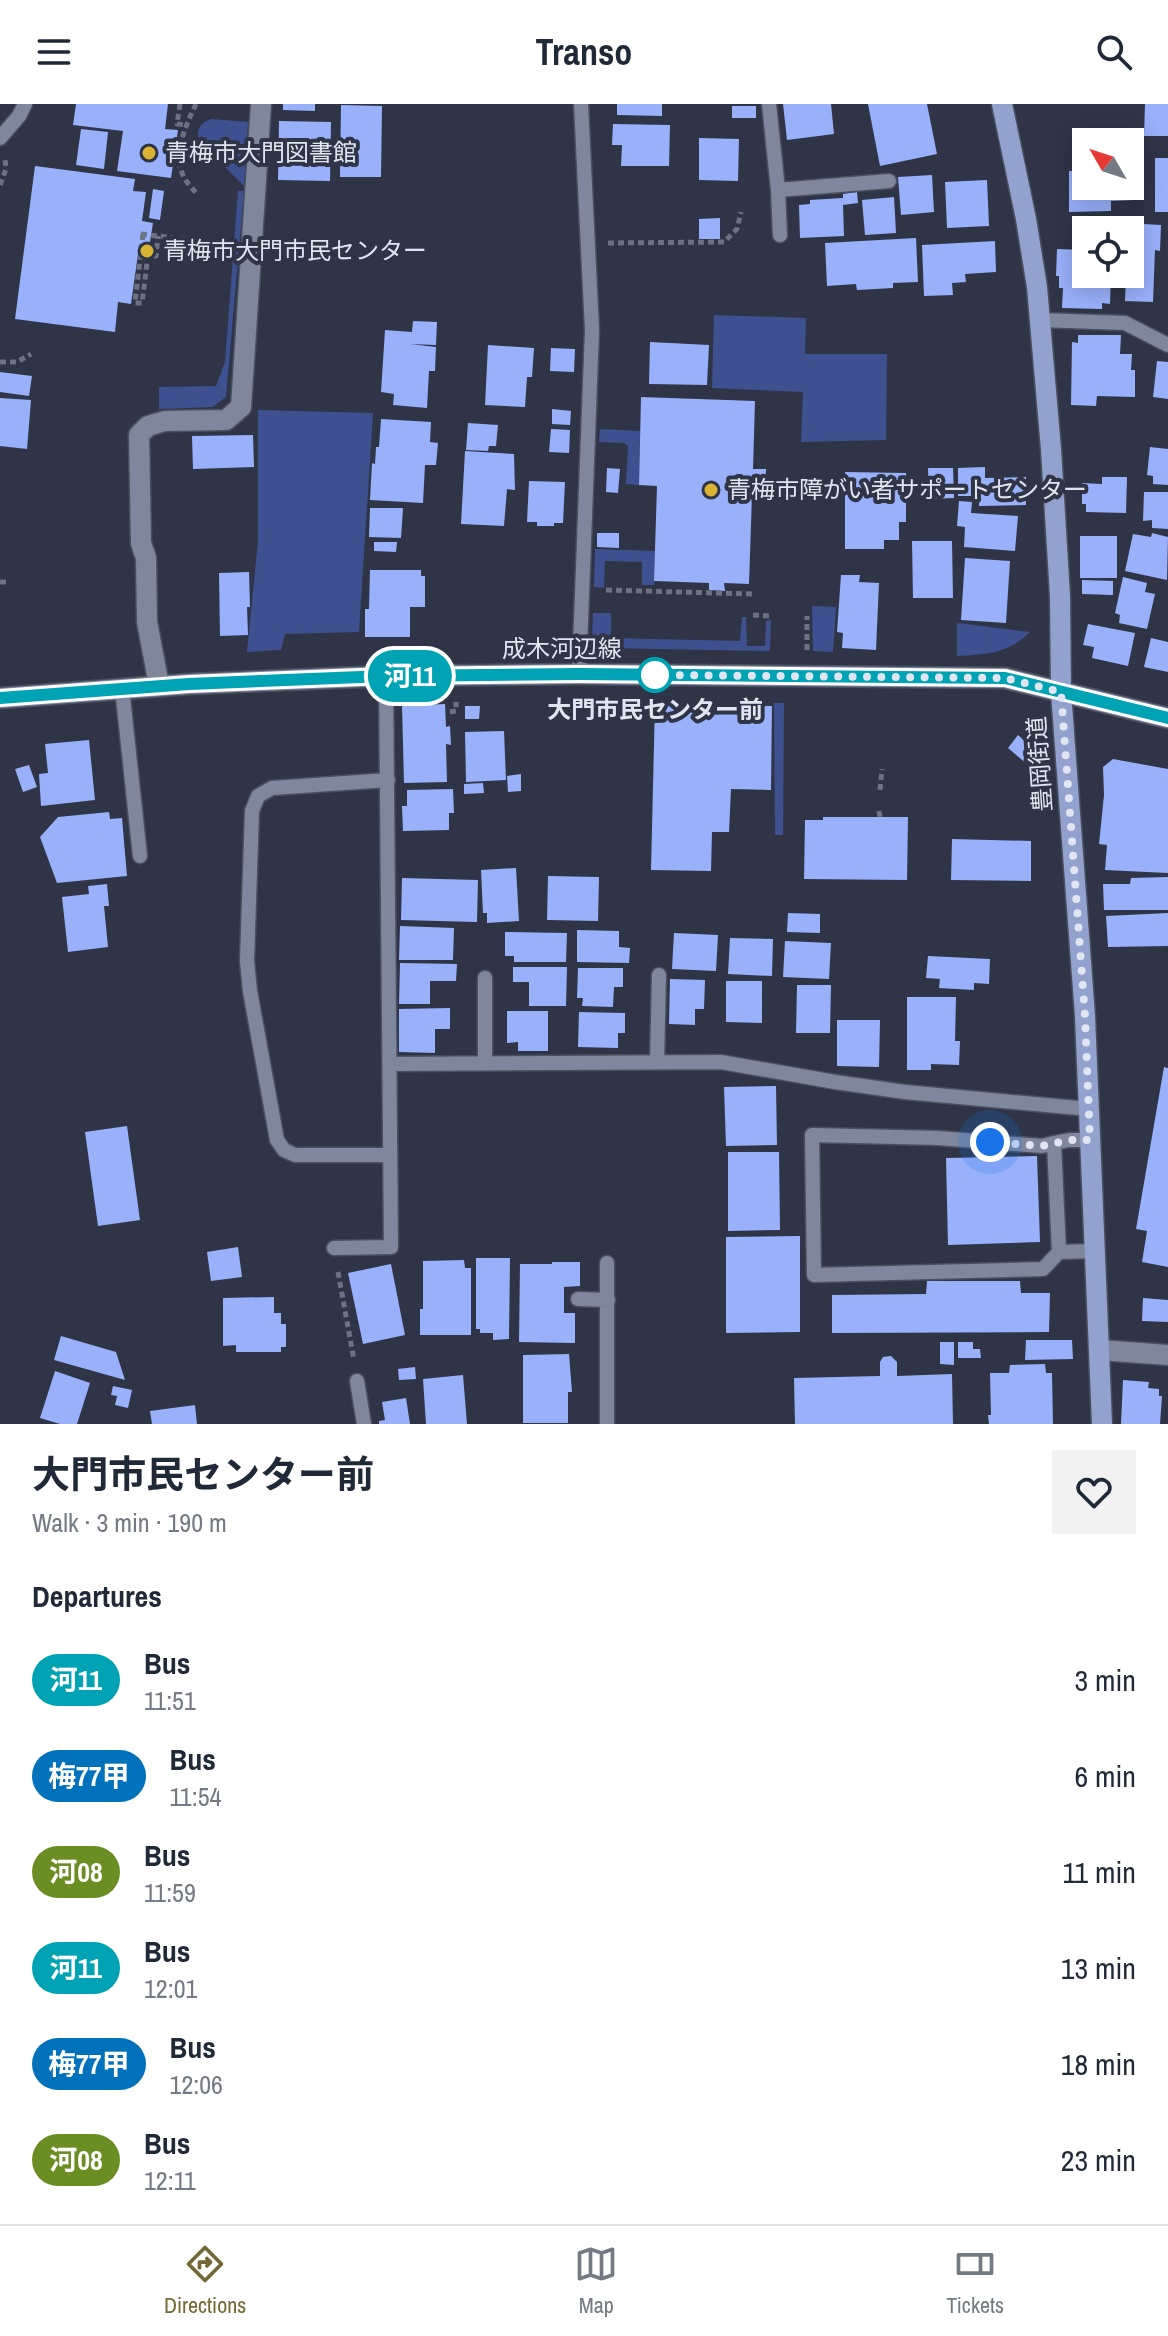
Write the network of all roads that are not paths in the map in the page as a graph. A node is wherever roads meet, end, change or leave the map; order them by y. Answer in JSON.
{"nodes":[{"id":1,"x":25,"y":104,"type":"edge"},
{"id":2,"x":261,"y":104,"type":"edge"},
{"id":3,"x":581,"y":104,"type":"edge"},
{"id":4,"x":769,"y":104,"type":"edge"},
{"id":5,"x":1002,"y":104,"type":"edge"},
{"id":6,"x":0,"y":138,"type":"edge"},
{"id":7,"x":889,"y":181,"type":"dead end"},
{"id":8,"x":778,"y":190,"type":"junction"},
{"id":9,"x":780,"y":235,"type":"dead end"},
{"id":10,"x":1040,"y":320,"type":"junction"},
{"id":11,"x":1168,"y":345,"type":"edge"},
{"id":12,"x":579,"y":674,"type":"junction"},
{"id":13,"x":386,"y":676,"type":"junction"},
{"id":14,"x":159,"y":685,"type":"junction"},
{"id":15,"x":122,"y":688,"type":"junction"},
{"id":16,"x":1061,"y":692,"type":"junction"},
{"id":17,"x":0,"y":698,"type":"edge"},
{"id":18,"x":1168,"y":718,"type":"edge"},
{"id":19,"x":388,"y":780,"type":"junction"},
{"id":20,"x":140,"y":856,"type":"dead end"},
{"id":21,"x":659,"y":975,"type":"dead end"},
{"id":22,"x":485,"y":978,"type":"dead end"},
{"id":23,"x":657,"y":1062,"type":"junction"},
{"id":24,"x":485,"y":1063,"type":"junction"},
{"id":25,"x":390,"y":1064,"type":"junction"},
{"id":26,"x":1089,"y":1109,"type":"junction"},
{"id":27,"x":1090,"y":1140,"type":"junction"},
{"id":28,"x":1054,"y":1143,"type":"junction"},
{"id":29,"x":390,"y":1155,"type":"junction"},
{"id":30,"x":334,"y":1248,"type":"road end"},
{"id":31,"x":1095,"y":1251,"type":"junction"},
{"id":32,"x":1059,"y":1252,"type":"junction"},
{"id":33,"x":607,"y":1263,"type":"dead end"},
{"id":34,"x":578,"y":1299,"type":"dead end"},
{"id":35,"x":608,"y":1300,"type":"junction"},
{"id":36,"x":1100,"y":1350,"type":"junction"},
{"id":37,"x":1168,"y":1355,"type":"edge"},
{"id":38,"x":357,"y":1381,"type":"road end"},
{"id":39,"x":364,"y":1424,"type":"edge"},
{"id":40,"x":607,"y":1424,"type":"edge"},
{"id":41,"x":1102,"y":1424,"type":"edge"}],
"edges":[{"from":1,"to":6,"type":"lane"},
{"from":2,"to":14,"type":"main road"},
{"from":3,"to":12,"type":"lane"},
{"from":4,"to":8,"type":"lane"},
{"from":5,"to":10,"type":"main road","name":"豊岡街道"},
{"from":7,"to":8,"type":"lane"},
{"from":8,"to":9,"type":"lane"},
{"from":10,"to":11,"type":"lane"},
{"from":10,"to":16,"type":"main road","name":"豊岡街道"},
{"from":12,"to":13,"type":"main road","name":"成木河辺線"},
{"from":12,"to":16,"type":"main road","name":"成木河辺線"},
{"from":13,"to":14,"type":"main road","name":"成木河辺線"},
{"from":13,"to":19,"type":"lane"},
{"from":14,"to":15,"type":"main road","name":"成木河辺線"},
{"from":15,"to":17,"type":"main road","name":"成木河辺線"},
{"from":15,"to":20,"type":"lane"},
{"from":16,"to":18,"type":"main road","name":"成木河辺線"},
{"from":16,"to":26,"type":"main road","name":"豊岡街道"},
{"from":19,"to":25,"type":"lane"},
{"from":19,"to":29,"type":"lane"},
{"from":21,"to":23,"type":"lane"},
{"from":22,"to":24,"type":"lane"},
{"from":23,"to":24,"type":"lane"},
{"from":23,"to":26,"type":"lane"},
{"from":24,"to":25,"type":"lane"},
{"from":25,"to":29,"type":"lane"},
{"from":26,"to":27,"type":"main road","name":"豊岡街道"},
{"from":27,"to":28,"type":"lane"},
{"from":27,"to":31,"type":"main road","name":"豊岡街道"},
{"from":28,"to":32,"type":"lane"},
{"from":28,"to":32,"type":"lane"},
{"from":29,"to":30,"type":"lane"},
{"from":31,"to":32,"type":"lane"},
{"from":31,"to":36,"type":"main road","name":"豊岡街道"},
{"from":33,"to":35,"type":"lane"},
{"from":34,"to":35,"type":"lane"},
{"from":35,"to":40,"type":"lane"},
{"from":36,"to":37,"type":"main road"},
{"from":36,"to":41,"type":"main road","name":"豊岡街道"},
{"from":38,"to":39,"type":"lane"}]}
